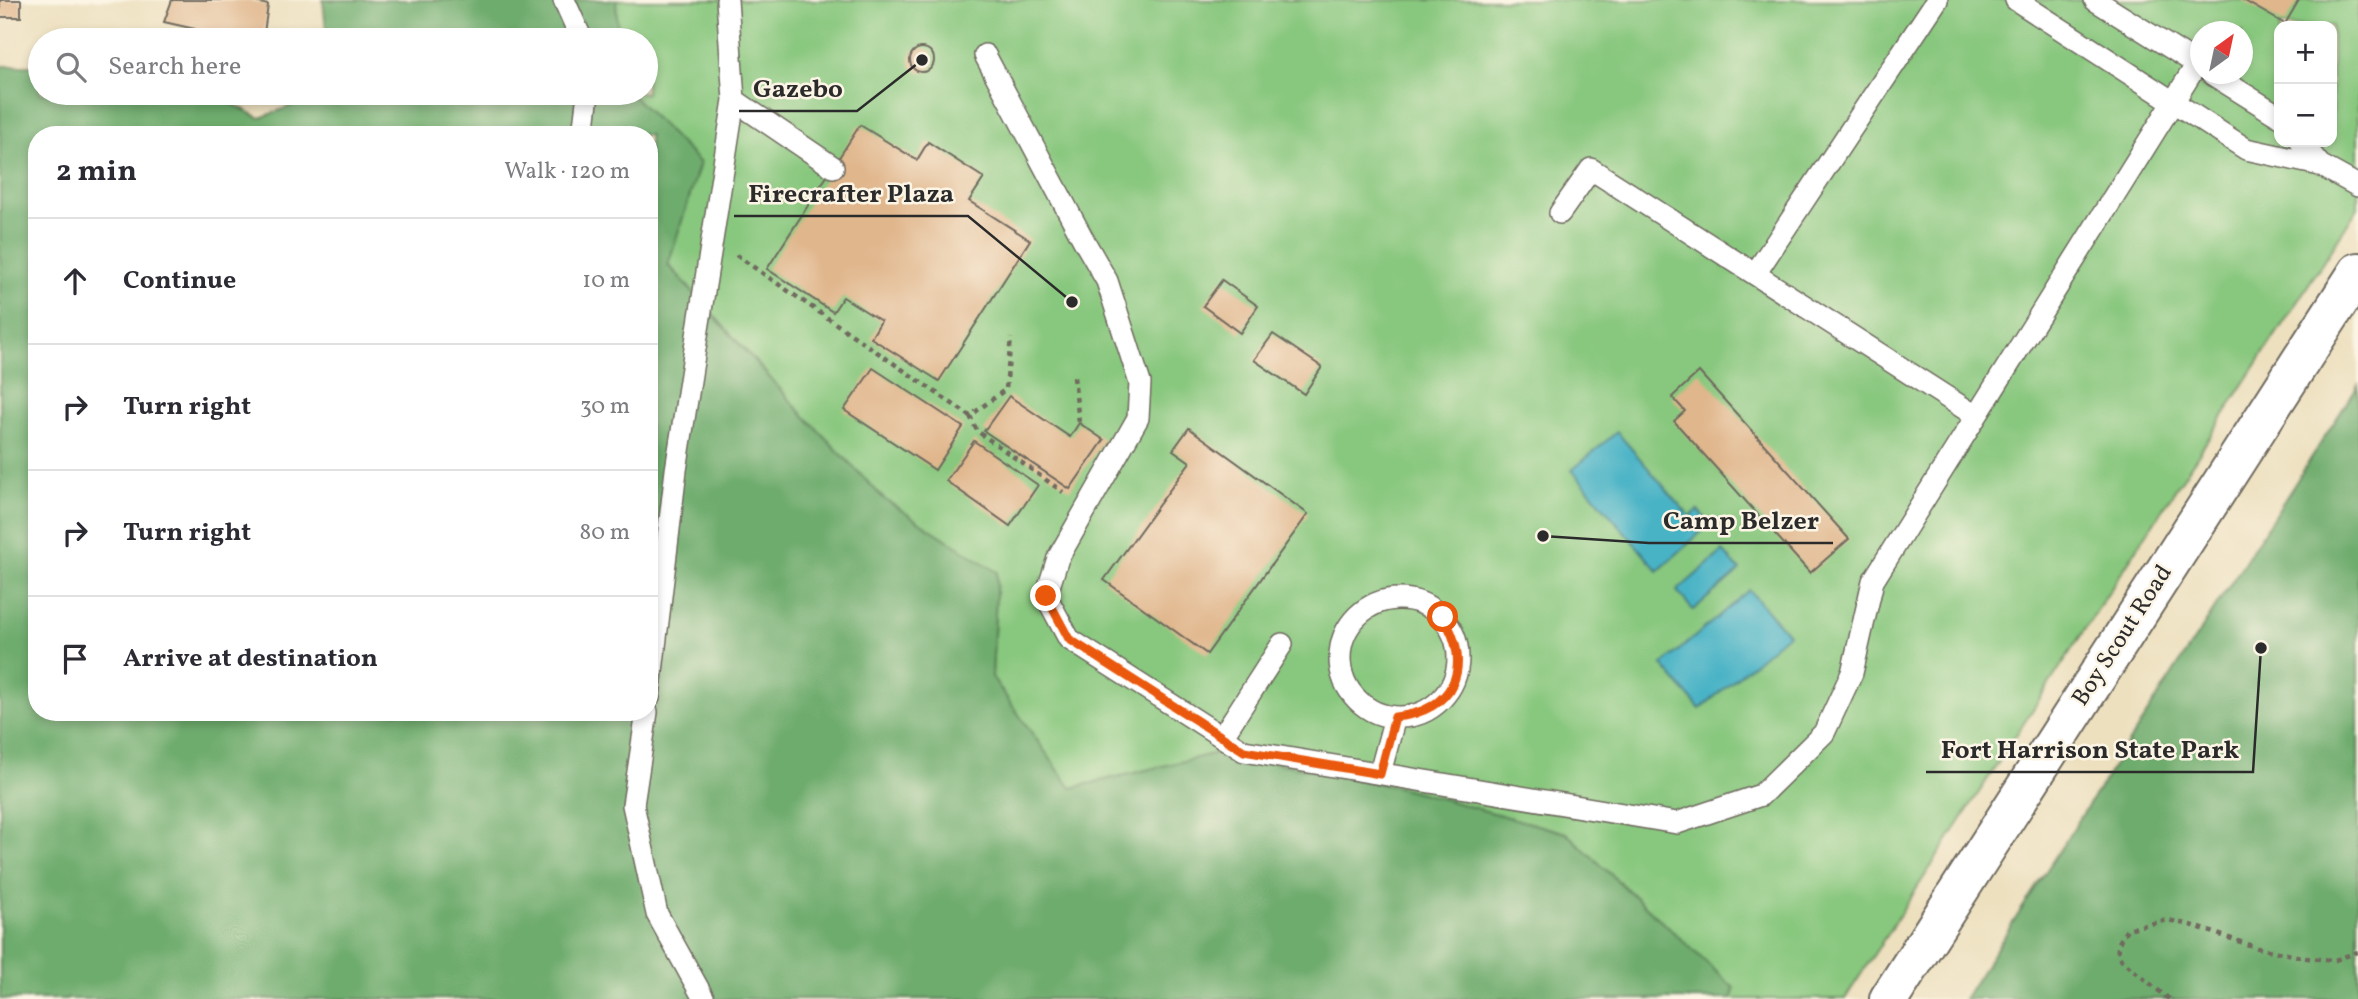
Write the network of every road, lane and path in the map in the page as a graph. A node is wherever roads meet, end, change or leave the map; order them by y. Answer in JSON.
{"nodes":[{"id":1,"x":564,"y":0,"type":"edge"},
{"id":2,"x":727,"y":0,"type":"edge"},
{"id":3,"x":1937,"y":0,"type":"edge"},
{"id":4,"x":2016,"y":0,"type":"edge"},
{"id":5,"x":2095,"y":0,"type":"edge"},
{"id":6,"x":577,"y":28,"type":"edge"},
{"id":7,"x":985,"y":55,"type":"dead end"},
{"id":8,"x":2190,"y":60,"type":"edge"},
{"id":9,"x":2190,"y":83,"type":"edge"},
{"id":10,"x":2228,"y":84,"type":"edge"},
{"id":11,"x":734,"y":100,"type":"junction"},
{"id":12,"x":2173,"y":102,"type":"junction"},
{"id":13,"x":587,"y":105,"type":"edge"},
{"id":14,"x":2274,"y":113,"type":"edge"},
{"id":15,"x":584,"y":126,"type":"edge"},
{"id":16,"x":2305,"y":147,"type":"edge"},
{"id":17,"x":2320,"y":165,"type":"junction"},
{"id":18,"x":833,"y":167,"type":"dead end"},
{"id":19,"x":2358,"y":186,"type":"edge"},
{"id":20,"x":1560,"y":214,"type":"dead end"},
{"id":21,"x":712,"y":239,"type":"junction"},
{"id":22,"x":2358,"y":272,"type":"edge"},
{"id":23,"x":1755,"y":274,"type":"junction"},
{"id":24,"x":1011,"y":338,"type":"dead end"},
{"id":25,"x":1074,"y":377,"type":"dead end"},
{"id":26,"x":970,"y":416,"type":"junction"},
{"id":27,"x":1976,"y":416,"type":"junction"},
{"id":28,"x":1079,"y":423,"type":"dead end"},
{"id":29,"x":1066,"y":494,"type":"dead end"},
{"id":30,"x":658,"y":621,"type":"edge"},
{"id":31,"x":1282,"y":644,"type":"dead end"},
{"id":32,"x":1395,"y":717,"type":"junction"},
{"id":33,"x":646,"y":721,"type":"edge"},
{"id":34,"x":1222,"y":737,"type":"junction"},
{"id":35,"x":1380,"y":774,"type":"junction"},
{"id":36,"x":2358,"y":952,"type":"edge"},
{"id":37,"x":704,"y":999,"type":"edge"},
{"id":38,"x":1889,"y":999,"type":"edge"},
{"id":39,"x":2169,"y":999,"type":"edge"}],
"edges":[{"from":1,"to":6,"type":"lane"},
{"from":2,"to":11,"type":"lane"},
{"from":3,"to":23,"type":"lane"},
{"from":4,"to":12,"type":"lane"},
{"from":5,"to":8,"type":"lane"},
{"from":7,"to":34,"type":"lane"},
{"from":9,"to":12,"type":"lane"},
{"from":10,"to":14,"type":"lane"},
{"from":11,"to":18,"type":"lane"},
{"from":11,"to":21,"type":"lane"},
{"from":12,"to":17,"type":"lane"},
{"from":12,"to":27,"type":"lane"},
{"from":13,"to":15,"type":"lane"},
{"from":16,"to":17,"type":"lane"},
{"from":17,"to":19,"type":"lane"},
{"from":20,"to":23,"type":"lane"},
{"from":21,"to":26,"type":"path"},
{"from":21,"to":30,"type":"lane"},
{"from":22,"to":38,"type":"street","name":"Boy Scout Road"},
{"from":23,"to":27,"type":"lane"},
{"from":24,"to":26,"type":"path"},
{"from":25,"to":28,"type":"path"},
{"from":26,"to":29,"type":"path"},
{"from":27,"to":35,"type":"lane"},
{"from":31,"to":34,"type":"lane"},
{"from":32,"to":32,"type":"lane"},
{"from":32,"to":35,"type":"lane"},
{"from":33,"to":37,"type":"lane"},
{"from":34,"to":35,"type":"lane"},
{"from":36,"to":39,"type":"path"}]}
